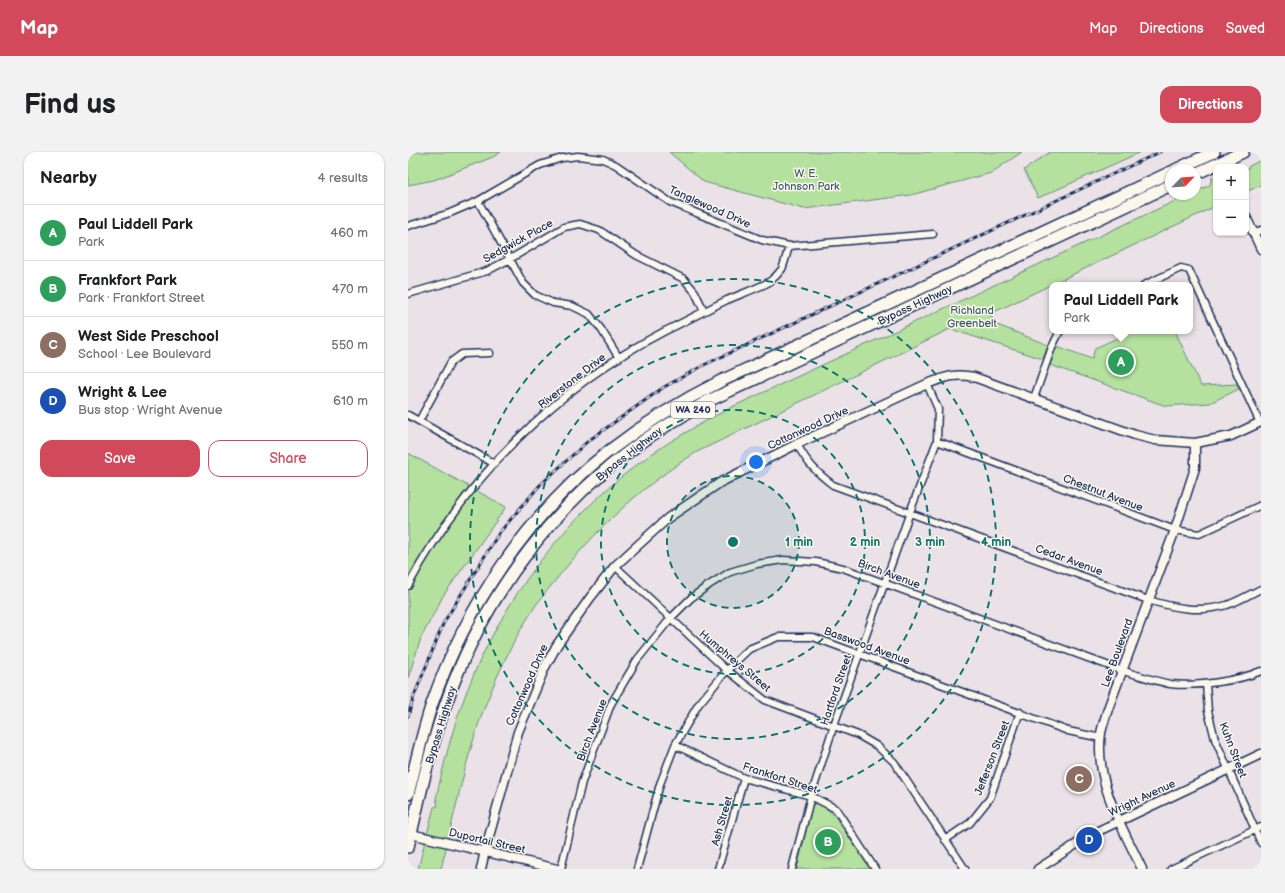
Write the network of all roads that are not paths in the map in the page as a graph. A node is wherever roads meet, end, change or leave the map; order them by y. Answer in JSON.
{"nodes":[{"id":1,"x":1243,"y":152,"type":"edge"},
{"id":2,"x":1218,"y":158,"type":"edge"},
{"id":3,"x":1196,"y":164,"type":"edge"},
{"id":4,"x":1201,"y":170,"type":"edge"},
{"id":5,"x":1165,"y":175,"type":"edge"},
{"id":6,"x":1165,"y":188,"type":"edge"},
{"id":7,"x":478,"y":201,"type":"junction"},
{"id":8,"x":1249,"y":221,"type":"edge"},
{"id":9,"x":408,"y":226,"type":"edge"},
{"id":10,"x":1257,"y":231,"type":"edge"},
{"id":11,"x":933,"y":234,"type":"dead end"},
{"id":12,"x":789,"y":246,"type":"junction"},
{"id":13,"x":1261,"y":249,"type":"edge"},
{"id":14,"x":510,"y":260,"type":"junction"},
{"id":15,"x":1151,"y":282,"type":"edge"},
{"id":16,"x":408,"y":294,"type":"edge"},
{"id":17,"x":704,"y":311,"type":"junction"},
{"id":18,"x":1058,"y":334,"type":"edge"},
{"id":19,"x":490,"y":353,"type":"dead end"},
{"id":20,"x":619,"y":358,"type":"junction"},
{"id":21,"x":928,"y":384,"type":"junction"},
{"id":22,"x":1034,"y":398,"type":"junction"},
{"id":23,"x":408,"y":415,"type":"edge"},
{"id":24,"x":418,"y":421,"type":"junction"},
{"id":25,"x":1260,"y":423,"type":"edge"},
{"id":26,"x":937,"y":440,"type":"junction"},
{"id":27,"x":1195,"y":443,"type":"junction"},
{"id":28,"x":797,"y":444,"type":"junction"},
{"id":29,"x":493,"y":463,"type":"junction"},
{"id":30,"x":1261,"y":505,"type":"edge"},
{"id":31,"x":910,"y":512,"type":"junction"},
{"id":32,"x":1175,"y":530,"type":"junction"},
{"id":33,"x":615,"y":566,"type":"junction"},
{"id":34,"x":885,"y":583,"type":"junction"},
{"id":35,"x":408,"y":586,"type":"edge"},
{"id":36,"x":1261,"y":589,"type":"edge"},
{"id":37,"x":1148,"y":600,"type":"junction"},
{"id":38,"x":670,"y":619,"type":"junction"},
{"id":39,"x":859,"y":655,"type":"junction"},
{"id":40,"x":727,"y":670,"type":"junction"},
{"id":41,"x":1123,"y":670,"type":"junction"},
{"id":42,"x":1261,"y":671,"type":"edge"},
{"id":43,"x":1206,"y":684,"type":"junction"},
{"id":44,"x":1020,"y":712,"type":"junction"},
{"id":45,"x":834,"y":725,"type":"junction"},
{"id":46,"x":1101,"y":738,"type":"junction"},
{"id":47,"x":675,"y":744,"type":"junction"},
{"id":48,"x":1261,"y":754,"type":"edge"},
{"id":49,"x":1228,"y":769,"type":"junction"},
{"id":50,"x":744,"y":778,"type":"junction"},
{"id":51,"x":408,"y":794,"type":"edge"},
{"id":52,"x":811,"y":796,"type":"junction"},
{"id":53,"x":1119,"y":821,"type":"junction"},
{"id":54,"x":1258,"y":828,"type":"edge"},
{"id":55,"x":411,"y":834,"type":"junction"},
{"id":56,"x":945,"y":840,"type":"junction"},
{"id":57,"x":1261,"y":843,"type":"edge"},
{"id":58,"x":408,"y":848,"type":"edge"},
{"id":59,"x":485,"y":851,"type":"junction"},
{"id":60,"x":481,"y":869,"type":"edge"},
{"id":61,"x":557,"y":869,"type":"edge"},
{"id":62,"x":561,"y":869,"type":"edge"},
{"id":63,"x":637,"y":869,"type":"edge"},
{"id":64,"x":718,"y":869,"type":"edge"},
{"id":65,"x":792,"y":869,"type":"edge"},
{"id":66,"x":875,"y":869,"type":"edge"},
{"id":67,"x":965,"y":869,"type":"edge"},
{"id":68,"x":1038,"y":869,"type":"edge"},
{"id":69,"x":1142,"y":869,"type":"edge"},
{"id":70,"x":1171,"y":869,"type":"edge"}],
"edges":[{"from":1,"to":2,"type":"highway"},
{"from":2,"to":3,"type":"highway"},
{"from":2,"to":4,"type":"highway"},
{"from":5,"to":51,"type":"highway","name":"Bypass Highway","number":"WA 240"},
{"from":6,"to":55,"type":"highway","name":"Bypass Highway","number":"WA 240"},
{"from":7,"to":9,"type":"street","name":"Tanglewood Drive"},
{"from":7,"to":12,"type":"street","name":"Tanglewood Drive"},
{"from":7,"to":14,"type":"street"},
{"from":8,"to":10,"type":"street"},
{"from":10,"to":13,"type":"street"},
{"from":11,"to":12,"type":"street","name":"Tanglewood Drive"},
{"from":12,"to":17,"type":"street","name":"Riverstone Drive"},
{"from":14,"to":16,"type":"street","name":"Sedgwick Place"},
{"from":14,"to":17,"type":"street","name":"Sedgwick Place"},
{"from":14,"to":20,"type":"street"},
{"from":15,"to":25,"type":"street"},
{"from":17,"to":20,"type":"street","name":"Riverstone Drive"},
{"from":18,"to":22,"type":"street"},
{"from":19,"to":24,"type":"street"},
{"from":20,"to":29,"type":"street","name":"Riverstone Drive"},
{"from":21,"to":22,"type":"street","name":"Cottonwood Drive"},
{"from":21,"to":26,"type":"street","name":"Hartford Street"},
{"from":21,"to":28,"type":"street","name":"Cottonwood Drive"},
{"from":22,"to":27,"type":"street","name":"Cottonwood Drive"},
{"from":23,"to":24,"type":"street"},
{"from":24,"to":29,"type":"street"},
{"from":25,"to":27,"type":"street","name":"Cottonwood Drive"},
{"from":26,"to":31,"type":"street","name":"Hartford Street"},
{"from":26,"to":32,"type":"street","name":"Chestnut Avenue"},
{"from":27,"to":32,"type":"street","name":"Lee Boulevard"},
{"from":28,"to":31,"type":"street","name":"Cedar Avenue"},
{"from":28,"to":33,"type":"street","name":"Cottonwood Drive"},
{"from":29,"to":35,"type":"street","name":"Riverstone Drive"},
{"from":30,"to":32,"type":"street","name":"Chestnut Avenue"},
{"from":31,"to":34,"type":"street","name":"Hartford Street"},
{"from":31,"to":37,"type":"street","name":"Cedar Avenue"},
{"from":32,"to":37,"type":"street","name":"Lee Boulevard"},
{"from":33,"to":38,"type":"street","name":"Humphreys Street"},
{"from":33,"to":59,"type":"street","name":"Cottonwood Drive"},
{"from":34,"to":38,"type":"street","name":"Birch Avenue"},
{"from":34,"to":39,"type":"street","name":"Hartford Street"},
{"from":34,"to":41,"type":"street","name":"Birch Avenue"},
{"from":36,"to":37,"type":"street","name":"Cedar Avenue"},
{"from":37,"to":41,"type":"street","name":"Lee Boulevard"},
{"from":38,"to":40,"type":"street","name":"Humphreys Street"},
{"from":38,"to":62,"type":"street","name":"Birch Avenue"},
{"from":39,"to":40,"type":"street","name":"Basswood Avenue"},
{"from":39,"to":44,"type":"street","name":"Basswood Avenue"},
{"from":39,"to":45,"type":"street","name":"Hartford Street"},
{"from":40,"to":45,"type":"street","name":"Humphreys Street"},
{"from":40,"to":47,"type":"street","name":"Basswood Avenue"},
{"from":41,"to":43,"type":"street","name":"Birch Avenue"},
{"from":41,"to":46,"type":"street","name":"Lee Boulevard"},
{"from":42,"to":43,"type":"street","name":"Birch Avenue"},
{"from":43,"to":49,"type":"street","name":"Kuhn Street"},
{"from":44,"to":46,"type":"street","name":"Basswood Avenue"},
{"from":44,"to":56,"type":"street","name":"Jefferson Street"},
{"from":45,"to":52,"type":"street","name":"Hartford Street"},
{"from":45,"to":56,"type":"street","name":"Humphreys Street"},
{"from":46,"to":53,"type":"street","name":"Lee Boulevard"},
{"from":47,"to":50,"type":"street","name":"Frankfort Street"},
{"from":47,"to":63,"type":"street","name":"Basswood Avenue"},
{"from":48,"to":49,"type":"street","name":"Wright Avenue"},
{"from":49,"to":53,"type":"street","name":"Wright Avenue"},
{"from":49,"to":54,"type":"street","name":"Kuhn Street"},
{"from":50,"to":52,"type":"street","name":"Frankfort Street"},
{"from":50,"to":64,"type":"street","name":"Ash Street"},
{"from":52,"to":65,"type":"street","name":"Hartford Street"},
{"from":52,"to":66,"type":"street","name":"Frankfort Street"},
{"from":53,"to":68,"type":"street","name":"Wright Avenue"},
{"from":53,"to":69,"type":"street","name":"Lee Boulevard"},
{"from":54,"to":57,"type":"street","name":"Kuhn Street"},
{"from":54,"to":70,"type":"street"},
{"from":55,"to":58,"type":"highway","name":"Bypass Highway","number":"WA 240"},
{"from":55,"to":59,"type":"street","name":"Duportail Street"},
{"from":56,"to":67,"type":"street","name":"Humphreys Street"},
{"from":59,"to":60,"type":"street","name":"Cottonwood Drive"},
{"from":59,"to":61,"type":"street","name":"Duportail Street"}]}
